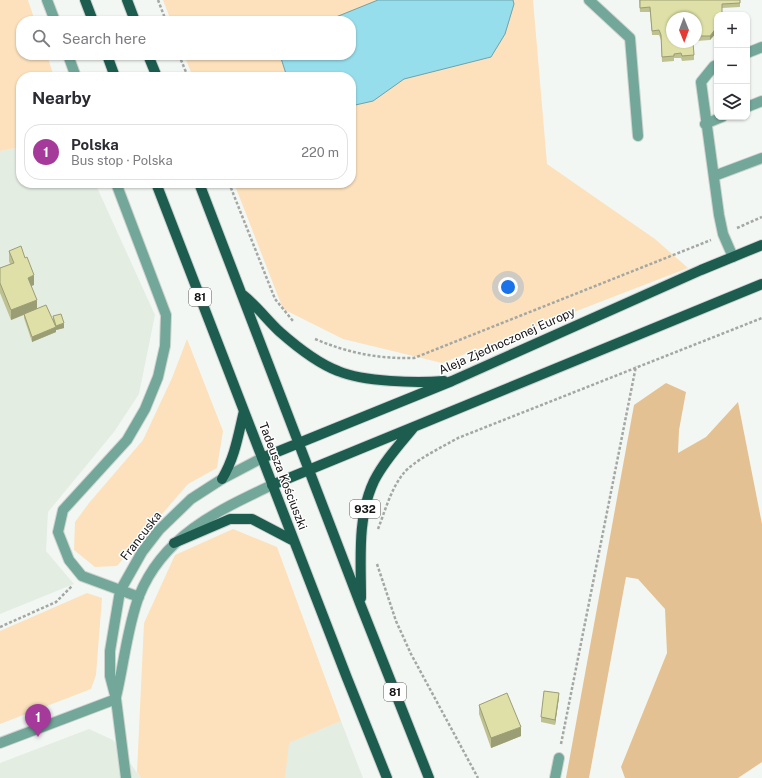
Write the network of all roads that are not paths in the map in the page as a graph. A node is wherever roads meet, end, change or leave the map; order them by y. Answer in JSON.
{"nodes":[{"id":1,"x":47,"y":0,"type":"edge"},
{"id":2,"x":85,"y":0,"type":"edge"},
{"id":3,"x":127,"y":0,"type":"edge"},
{"id":4,"x":589,"y":0,"type":"edge"},
{"id":5,"x":53,"y":16,"type":"edge"},
{"id":6,"x":91,"y":16,"type":"edge"},
{"id":7,"x":133,"y":16,"type":"edge"},
{"id":8,"x":762,"y":47,"type":"edge"},
{"id":9,"x":750,"y":52,"type":"edge"},
{"id":10,"x":70,"y":60,"type":"edge"},
{"id":11,"x":109,"y":60,"type":"edge"},
{"id":12,"x":150,"y":60,"type":"edge"},
{"id":13,"x":714,"y":66,"type":"edge"},
{"id":14,"x":74,"y":72,"type":"edge"},
{"id":15,"x":113,"y":72,"type":"edge"},
{"id":16,"x":155,"y":72,"type":"edge"},
{"id":17,"x":762,"y":101,"type":"edge"},
{"id":18,"x":750,"y":106,"type":"edge"},
{"id":19,"x":715,"y":120,"type":"edge"},
{"id":20,"x":706,"y":124,"type":"junction"},
{"id":21,"x":638,"y":136,"type":"dead end"},
{"id":22,"x":762,"y":158,"type":"edge"},
{"id":23,"x":714,"y":176,"type":"junction"},
{"id":24,"x":118,"y":188,"type":"edge"},
{"id":25,"x":158,"y":188,"type":"edge"},
{"id":26,"x":201,"y":188,"type":"edge"},
{"id":27,"x":762,"y":245,"type":"edge"},
{"id":28,"x":733,"y":257,"type":"junction"},
{"id":29,"x":762,"y":284,"type":"edge"},
{"id":30,"x":242,"y":294,"type":"junction"},
{"id":31,"x":452,"y":381,"type":"junction"},
{"id":32,"x":244,"y":411,"type":"junction"},
{"id":33,"x":415,"y":426,"type":"junction"},
{"id":34,"x":299,"y":443,"type":"junction"},
{"id":35,"x":262,"y":458,"type":"junction"},
{"id":36,"x":308,"y":470,"type":"junction"},
{"id":37,"x":222,"y":479,"type":"junction"},
{"id":38,"x":272,"y":485,"type":"junction"},
{"id":39,"x":294,"y":541,"type":"junction"},
{"id":40,"x":174,"y":543,"type":"junction"},
{"id":41,"x":120,"y":591,"type":"junction"},
{"id":42,"x":139,"y":597,"type":"junction"},
{"id":43,"x":361,"y":606,"type":"junction"},
{"id":44,"x":116,"y":699,"type":"junction"},
{"id":45,"x":0,"y":743,"type":"edge"},
{"id":46,"x":559,"y":758,"type":"road end"},
{"id":47,"x":126,"y":778,"type":"edge"},
{"id":48,"x":388,"y":778,"type":"edge"},
{"id":49,"x":429,"y":778,"type":"edge"},
{"id":50,"x":555,"y":778,"type":"edge"}],
"edges":[{"from":1,"to":5,"type":"street"},
{"from":2,"to":6,"type":"main road"},
{"from":3,"to":7,"type":"main road"},
{"from":4,"to":21,"type":"street"},
{"from":8,"to":9,"type":"street"},
{"from":10,"to":14,"type":"street"},
{"from":11,"to":15,"type":"main road"},
{"from":12,"to":16,"type":"main road"},
{"from":13,"to":20,"type":"street"},
{"from":17,"to":18,"type":"street"},
{"from":19,"to":20,"type":"street"},
{"from":20,"to":23,"type":"street"},
{"from":22,"to":23,"type":"street"},
{"from":23,"to":28,"type":"street"},
{"from":24,"to":41,"type":"street"},
{"from":25,"to":32,"type":"main road","name":"Tadeusza Kościuszki","number":"81"},
{"from":26,"to":30,"type":"main road","number":"81"},
{"from":27,"to":28,"type":"main road","name":"Aleja Zjednoczonej Europy"},
{"from":28,"to":31,"type":"main road","name":"Aleja Zjednoczonej Europy"},
{"from":29,"to":33,"type":"main road","number":"932"},
{"from":30,"to":31,"type":"main road"},
{"from":30,"to":34,"type":"main road","number":"81"},
{"from":31,"to":34,"type":"main road","name":"Aleja Zjednoczonej Europy"},
{"from":32,"to":35,"type":"main road","name":"Tadeusza Kościuszki","number":"81"},
{"from":32,"to":37,"type":"main road"},
{"from":33,"to":36,"type":"main road","number":"932"},
{"from":33,"to":43,"type":"main road","number":"932"},
{"from":34,"to":35,"type":"main road","name":"Aleja Zjednoczonej Europy"},
{"from":34,"to":36,"type":"main road","number":"81"},
{"from":35,"to":37,"type":"street","name":"Francuska"},
{"from":35,"to":38,"type":"main road","name":"Tadeusza Kościuszki","number":"81"},
{"from":36,"to":38,"type":"main road","number":"932"},
{"from":36,"to":43,"type":"main road","number":"81"},
{"from":37,"to":41,"type":"street","name":"Francuska"},
{"from":38,"to":39,"type":"main road","name":"Tadeusza Kościuszki","number":"81"},
{"from":38,"to":40,"type":"street","name":"Francuska"},
{"from":39,"to":40,"type":"main road"},
{"from":39,"to":48,"type":"main road","name":"Tadeusza Kościuszki","number":"81"},
{"from":40,"to":42,"type":"street","name":"Francuska"},
{"from":41,"to":42,"type":"street"},
{"from":41,"to":44,"type":"street","name":"Francuska"},
{"from":42,"to":44,"type":"street","name":"Francuska"},
{"from":43,"to":49,"type":"main road","number":"81"},
{"from":44,"to":45,"type":"street"},
{"from":44,"to":47,"type":"street","name":"Francuska"},
{"from":46,"to":50,"type":"street"}]}
